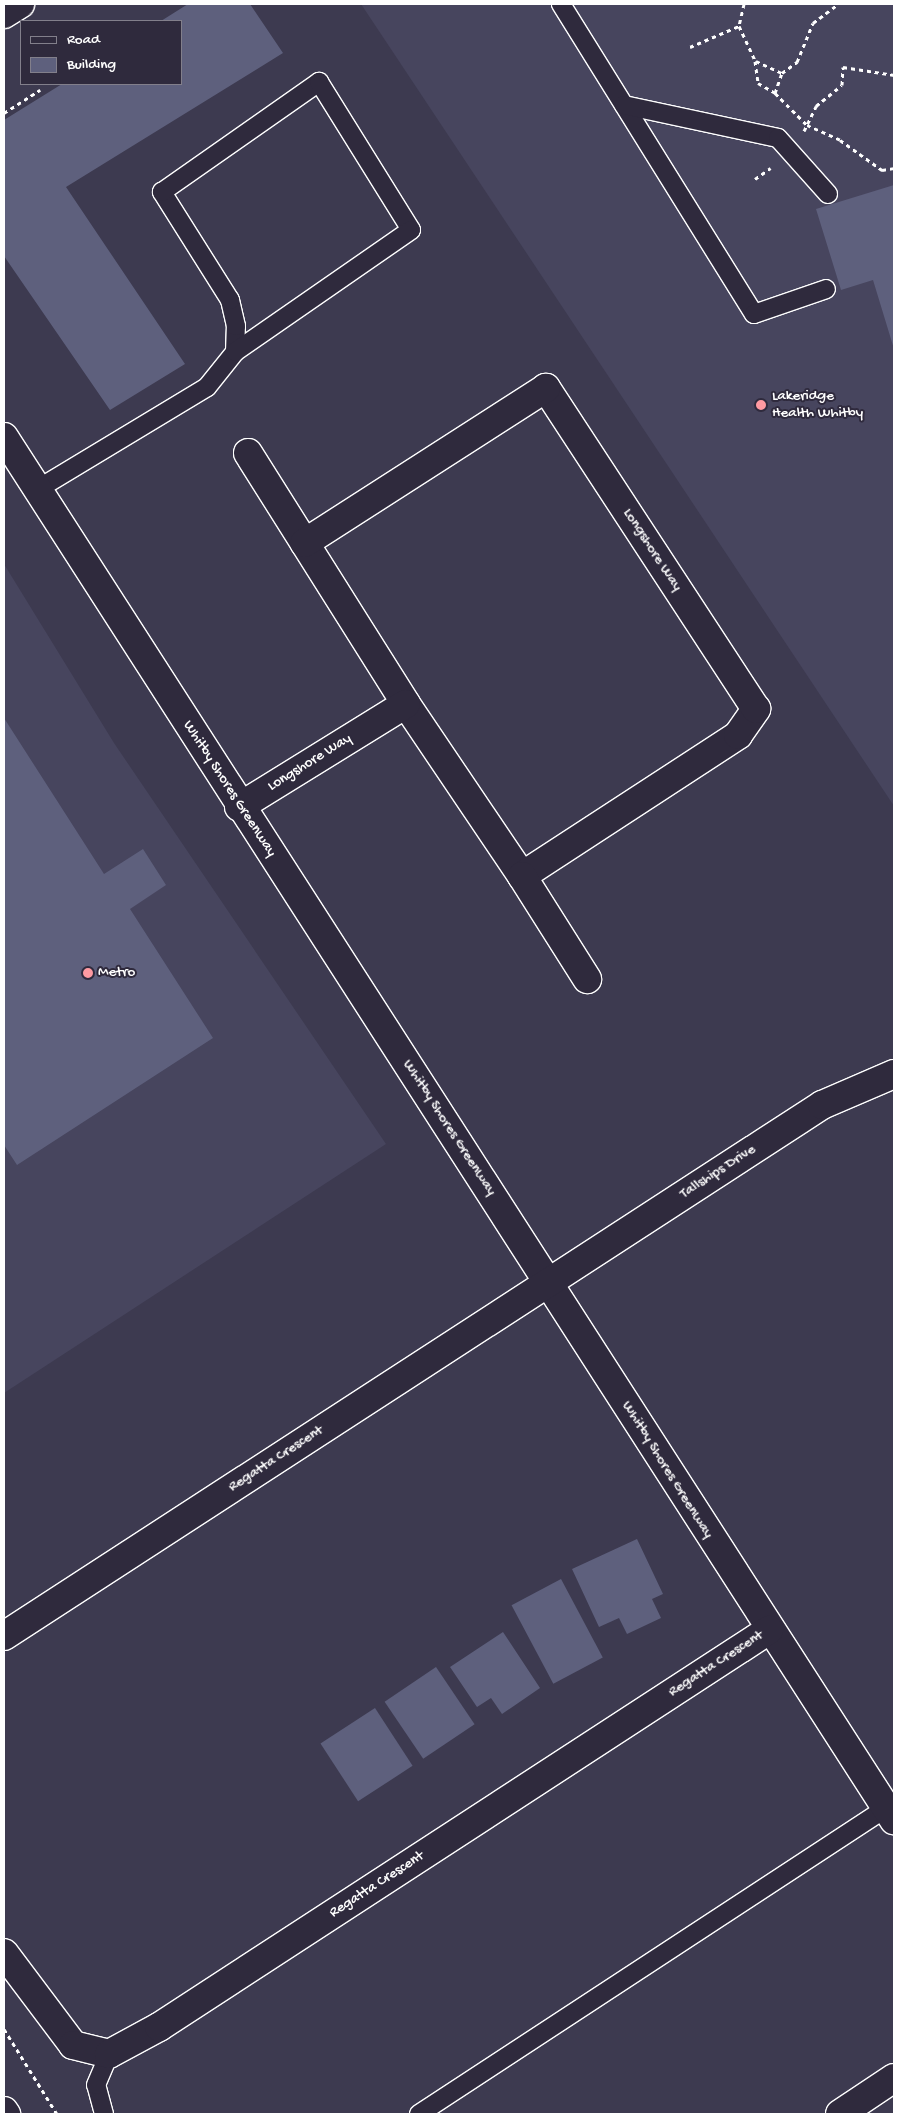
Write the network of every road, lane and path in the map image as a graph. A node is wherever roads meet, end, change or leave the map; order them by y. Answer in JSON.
{"nodes":[{"id":1,"x":20,"y":4,"type":"edge"},
{"id":2,"x":561,"y":4,"type":"edge"},
{"id":3,"x":744,"y":4,"type":"edge"},
{"id":4,"x":838,"y":4,"type":"edge"},
{"id":5,"x":4,"y":14,"type":"edge"},
{"id":6,"x":739,"y":26,"type":"junction"},
{"id":7,"x":690,"y":47,"type":"dead end"},
{"id":8,"x":756,"y":60,"type":"junction"},
{"id":9,"x":782,"y":73,"type":"junction"},
{"id":10,"x":894,"y":75,"type":"edge"},
{"id":11,"x":40,"y":90,"type":"dead end"},
{"id":12,"x":775,"y":93,"type":"junction"},
{"id":13,"x":624,"y":105,"type":"junction"},
{"id":14,"x":4,"y":113,"type":"edge"},
{"id":15,"x":807,"y":125,"type":"junction"},
{"id":16,"x":894,"y":168,"type":"edge"},
{"id":17,"x":828,"y":194,"type":"dead end"},
{"id":18,"x":826,"y":289,"type":"dead end"},
{"id":19,"x":235,"y":352,"type":"junction"},
{"id":20,"x":4,"y":437,"type":"edge"},
{"id":21,"x":248,"y":453,"type":"dead end"},
{"id":22,"x":38,"y":489,"type":"junction"},
{"id":23,"x":305,"y":543,"type":"junction"},
{"id":24,"x":406,"y":704,"type":"junction"},
{"id":25,"x":240,"y":806,"type":"junction"},
{"id":26,"x":522,"y":876,"type":"junction"},
{"id":27,"x":587,"y":979,"type":"dead end"},
{"id":28,"x":894,"y":1074,"type":"edge"},
{"id":29,"x":548,"y":1282,"type":"junction"},
{"id":30,"x":769,"y":1630,"type":"junction"},
{"id":31,"x":4,"y":1636,"type":"edge"},
{"id":32,"x":890,"y":1814,"type":"edge"},
{"id":33,"x":4,"y":1954,"type":"edge"},
{"id":34,"x":4,"y":2029,"type":"edge"},
{"id":35,"x":109,"y":2054,"type":"junction"},
{"id":36,"x":894,"y":2078,"type":"edge"},
{"id":37,"x":58,"y":2114,"type":"edge"},
{"id":38,"x":104,"y":2114,"type":"edge"},
{"id":39,"x":419,"y":2114,"type":"edge"},
{"id":40,"x":840,"y":2114,"type":"edge"}],
"edges":[{"from":1,"to":5,"type":"street"},
{"from":2,"to":13,"type":"lane"},
{"from":3,"to":6,"type":"path"},
{"from":4,"to":9,"type":"path"},
{"from":6,"to":7,"type":"path"},
{"from":6,"to":8,"type":"path"},
{"from":8,"to":9,"type":"path"},
{"from":8,"to":12,"type":"path"},
{"from":9,"to":12,"type":"path"},
{"from":10,"to":15,"type":"path"},
{"from":11,"to":14,"type":"path"},
{"from":12,"to":15,"type":"path"},
{"from":13,"to":17,"type":"lane"},
{"from":13,"to":18,"type":"lane"},
{"from":15,"to":16,"type":"path"},
{"from":19,"to":19,"type":"lane"},
{"from":19,"to":22,"type":"lane"},
{"from":20,"to":22,"type":"street","name":"Whitby Shores Greenway"},
{"from":21,"to":23,"type":"street"},
{"from":22,"to":25,"type":"street","name":"Whitby Shores Greenway"},
{"from":23,"to":24,"type":"street"},
{"from":23,"to":26,"type":"street","name":"Longshore Way"},
{"from":24,"to":25,"type":"street","name":"Longshore Way"},
{"from":24,"to":26,"type":"street"},
{"from":25,"to":29,"type":"street","name":"Whitby Shores Greenway"},
{"from":26,"to":27,"type":"street"},
{"from":28,"to":29,"type":"street","name":"Tallships Drive"},
{"from":29,"to":30,"type":"street","name":"Whitby Shores Greenway"},
{"from":29,"to":31,"type":"street","name":"Regatta Crescent"},
{"from":30,"to":32,"type":"street","name":"Whitby Shores Greenway"},
{"from":30,"to":35,"type":"street","name":"Regatta Crescent"},
{"from":32,"to":39,"type":"lane"},
{"from":33,"to":35,"type":"street"},
{"from":34,"to":37,"type":"path"},
{"from":35,"to":38,"type":"lane"},
{"from":36,"to":40,"type":"street"}]}
